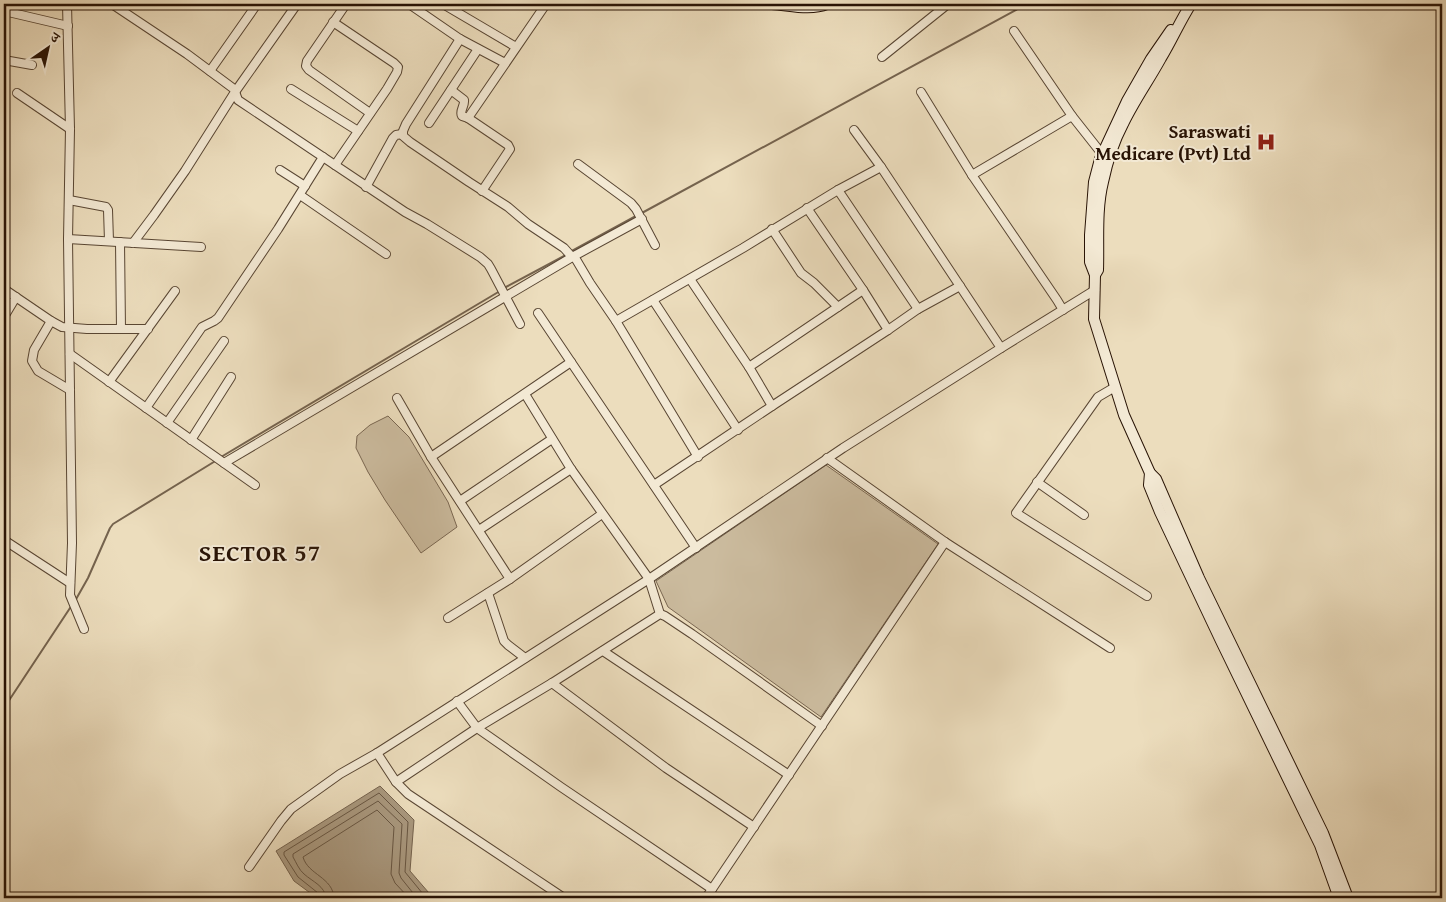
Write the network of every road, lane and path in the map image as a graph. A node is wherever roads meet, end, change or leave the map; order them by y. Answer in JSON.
{"nodes":[{"id":1,"x":67,"y":4,"type":"edge"},
{"id":2,"x":112,"y":4,"type":"edge"},
{"id":3,"x":257,"y":4,"type":"edge"},
{"id":4,"x":298,"y":4,"type":"edge"},
{"id":5,"x":346,"y":4,"type":"edge"},
{"id":6,"x":409,"y":4,"type":"edge"},
{"id":7,"x":443,"y":4,"type":"edge"},
{"id":8,"x":546,"y":4,"type":"edge"},
{"id":9,"x":772,"y":4,"type":"edge"},
{"id":10,"x":827,"y":4,"type":"edge"},
{"id":11,"x":948,"y":4,"type":"edge"},
{"id":12,"x":1191,"y":4,"type":"edge"},
{"id":13,"x":4,"y":11,"type":"edge"},
{"id":14,"x":333,"y":22,"type":"junction"},
{"id":15,"x":1179,"y":23,"type":"junction"},
{"id":16,"x":68,"y":26,"type":"junction"},
{"id":17,"x":1014,"y":31,"type":"dead end"},
{"id":18,"x":460,"y":39,"type":"junction"},
{"id":19,"x":516,"y":47,"type":"junction"},
{"id":20,"x":478,"y":49,"type":"junction"},
{"id":21,"x":882,"y":57,"type":"dead end"},
{"id":22,"x":4,"y":60,"type":"edge"},
{"id":23,"x":505,"y":63,"type":"junction"},
{"id":24,"x":32,"y":65,"type":"dead end"},
{"id":25,"x":210,"y":71,"type":"junction"},
{"id":26,"x":291,"y":88,"type":"dead end"},
{"id":27,"x":450,"y":90,"type":"junction"},
{"id":28,"x":235,"y":92,"type":"junction"},
{"id":29,"x":920,"y":92,"type":"dead end"},
{"id":30,"x":17,"y":93,"type":"dead end"},
{"id":31,"x":370,"y":113,"type":"junction"},
{"id":32,"x":1072,"y":116,"type":"junction"},
{"id":33,"x":468,"y":118,"type":"junction"},
{"id":34,"x":429,"y":123,"type":"dead end"},
{"id":35,"x":70,"y":129,"type":"junction"},
{"id":36,"x":854,"y":130,"type":"dead end"},
{"id":37,"x":358,"y":131,"type":"junction"},
{"id":38,"x":402,"y":134,"type":"junction"},
{"id":39,"x":1102,"y":154,"type":"junction"},
{"id":40,"x":323,"y":157,"type":"junction"},
{"id":41,"x":578,"y":164,"type":"dead end"},
{"id":42,"x":335,"y":165,"type":"junction"},
{"id":43,"x":881,"y":167,"type":"junction"},
{"id":44,"x":280,"y":170,"type":"dead end"},
{"id":45,"x":972,"y":175,"type":"junction"},
{"id":46,"x":305,"y":186,"type":"junction"},
{"id":47,"x":366,"y":187,"type":"junction"},
{"id":48,"x":838,"y":190,"type":"junction"},
{"id":49,"x":482,"y":191,"type":"junction"},
{"id":50,"x":300,"y":195,"type":"junction"},
{"id":51,"x":69,"y":200,"type":"junction"},
{"id":52,"x":807,"y":208,"type":"junction"},
{"id":53,"x":641,"y":218,"type":"junction"},
{"id":54,"x":772,"y":229,"type":"junction"},
{"id":55,"x":68,"y":239,"type":"junction"},
{"id":56,"x":109,"y":241,"type":"junction"},
{"id":57,"x":120,"y":242,"type":"junction"},
{"id":58,"x":133,"y":243,"type":"junction"},
{"id":59,"x":656,"y":245,"type":"dead end"},
{"id":60,"x":201,"y":247,"type":"dead end"},
{"id":61,"x":386,"y":254,"type":"dead end"},
{"id":62,"x":571,"y":255,"type":"junction"},
{"id":63,"x":1095,"y":275,"type":"junction"},
{"id":64,"x":690,"y":279,"type":"junction"},
{"id":65,"x":960,"y":286,"type":"junction"},
{"id":66,"x":4,"y":289,"type":"edge"},
{"id":67,"x":864,"y":290,"type":"junction"},
{"id":68,"x":1095,"y":290,"type":"junction"},
{"id":69,"x":175,"y":291,"type":"dead end"},
{"id":70,"x":504,"y":295,"type":"junction"},
{"id":71,"x":16,"y":297,"type":"junction"},
{"id":72,"x":653,"y":300,"type":"junction"},
{"id":73,"x":838,"y":307,"type":"junction"},
{"id":74,"x":918,"y":309,"type":"junction"},
{"id":75,"x":1063,"y":310,"type":"junction"},
{"id":76,"x":538,"y":313,"type":"dead end"},
{"id":77,"x":4,"y":317,"type":"edge"},
{"id":78,"x":51,"y":321,"type":"junction"},
{"id":79,"x":616,"y":321,"type":"junction"},
{"id":80,"x":520,"y":324,"type":"dead end"},
{"id":81,"x":69,"y":328,"type":"junction"},
{"id":82,"x":148,"y":329,"type":"junction"},
{"id":83,"x":121,"y":330,"type":"junction"},
{"id":84,"x":888,"y":330,"type":"junction"},
{"id":85,"x":224,"y":341,"type":"dead end"},
{"id":86,"x":1001,"y":348,"type":"junction"},
{"id":87,"x":70,"y":354,"type":"junction"},
{"id":88,"x":571,"y":362,"type":"junction"},
{"id":89,"x":749,"y":367,"type":"junction"},
{"id":90,"x":231,"y":377,"type":"dead end"},
{"id":91,"x":109,"y":382,"type":"junction"},
{"id":92,"x":1115,"y":387,"type":"junction"},
{"id":93,"x":70,"y":390,"type":"junction"},
{"id":94,"x":524,"y":394,"type":"junction"},
{"id":95,"x":396,"y":398,"type":"dead end"},
{"id":96,"x":772,"y":406,"type":"junction"},
{"id":97,"x":146,"y":408,"type":"junction"},
{"id":98,"x":167,"y":423,"type":"junction"},
{"id":99,"x":738,"y":430,"type":"junction"},
{"id":100,"x":552,"y":439,"type":"junction"},
{"id":101,"x":191,"y":440,"type":"junction"},
{"id":102,"x":431,"y":457,"type":"junction"},
{"id":103,"x":698,"y":457,"type":"junction"},
{"id":104,"x":827,"y":458,"type":"junction"},
{"id":105,"x":220,"y":460,"type":"junction"},
{"id":106,"x":571,"y":469,"type":"junction"},
{"id":107,"x":1150,"y":473,"type":"junction"},
{"id":108,"x":1037,"y":482,"type":"junction"},
{"id":109,"x":255,"y":485,"type":"dead end"},
{"id":110,"x":654,"y":485,"type":"junction"},
{"id":111,"x":460,"y":501,"type":"junction"},
{"id":112,"x":602,"y":514,"type":"junction"},
{"id":113,"x":1084,"y":515,"type":"dead end"},
{"id":114,"x":479,"y":530,"type":"junction"},
{"id":115,"x":4,"y":540,"type":"edge"},
{"id":116,"x":945,"y":542,"type":"junction"},
{"id":117,"x":696,"y":548,"type":"junction"},
{"id":118,"x":510,"y":579,"type":"junction"},
{"id":119,"x":649,"y":579,"type":"junction"},
{"id":120,"x":70,"y":583,"type":"junction"},
{"id":121,"x":488,"y":593,"type":"junction"},
{"id":122,"x":1147,"y":596,"type":"dead end"},
{"id":123,"x":660,"y":614,"type":"junction"},
{"id":124,"x":448,"y":618,"type":"dead end"},
{"id":125,"x":84,"y":629,"type":"dead end"},
{"id":126,"x":1110,"y":648,"type":"dead end"},
{"id":127,"x":603,"y":651,"type":"junction"},
{"id":128,"x":525,"y":658,"type":"junction"},
{"id":129,"x":552,"y":683,"type":"junction"},
{"id":130,"x":457,"y":701,"type":"junction"},
{"id":131,"x":822,"y":726,"type":"junction"},
{"id":132,"x":478,"y":728,"type":"junction"},
{"id":133,"x":377,"y":753,"type":"junction"},
{"id":134,"x":789,"y":775,"type":"junction"},
{"id":135,"x":396,"y":782,"type":"junction"},
{"id":136,"x":754,"y":827,"type":"junction"},
{"id":137,"x":249,"y":867,"type":"dead end"},
{"id":138,"x":712,"y":889,"type":"junction"},
{"id":139,"x":564,"y":898,"type":"edge"},
{"id":140,"x":706,"y":898,"type":"edge"},
{"id":141,"x":1339,"y":898,"type":"edge"},
{"id":142,"x":1348,"y":898,"type":"edge"}],
"edges":[{"from":1,"to":16,"type":"street"},
{"from":2,"to":25,"type":"street"},
{"from":3,"to":25,"type":"street"},
{"from":4,"to":28,"type":"street"},
{"from":5,"to":14,"type":"street"},
{"from":6,"to":18,"type":"street"},
{"from":7,"to":19,"type":"street"},
{"from":8,"to":19,"type":"street"},
{"from":9,"to":10,"type":"street"},
{"from":11,"to":21,"type":"street"},
{"from":12,"to":15,"type":"street"},
{"from":13,"to":16,"type":"street"},
{"from":14,"to":31,"type":"street"},
{"from":14,"to":31,"type":"street"},
{"from":15,"to":39,"type":"street"},
{"from":15,"to":63,"type":"street"},
{"from":16,"to":35,"type":"street"},
{"from":17,"to":32,"type":"street"},
{"from":18,"to":20,"type":"street"},
{"from":18,"to":38,"type":"street"},
{"from":19,"to":23,"type":"street"},
{"from":20,"to":23,"type":"street"},
{"from":20,"to":27,"type":"street"},
{"from":22,"to":24,"type":"street"},
{"from":23,"to":33,"type":"street"},
{"from":25,"to":28,"type":"street"},
{"from":26,"to":37,"type":"street"},
{"from":27,"to":33,"type":"street"},
{"from":27,"to":34,"type":"street"},
{"from":28,"to":40,"type":"street"},
{"from":28,"to":58,"type":"street"},
{"from":29,"to":45,"type":"street"},
{"from":30,"to":35,"type":"street"},
{"from":31,"to":37,"type":"street"},
{"from":32,"to":39,"type":"street"},
{"from":32,"to":45,"type":"street"},
{"from":33,"to":49,"type":"street"},
{"from":35,"to":51,"type":"street"},
{"from":36,"to":43,"type":"street"},
{"from":37,"to":42,"type":"street"},
{"from":38,"to":47,"type":"street"},
{"from":38,"to":49,"type":"street"},
{"from":39,"to":63,"type":"street"},
{"from":40,"to":42,"type":"street"},
{"from":40,"to":46,"type":"street"},
{"from":41,"to":53,"type":"street"},
{"from":42,"to":47,"type":"street"},
{"from":43,"to":48,"type":"street"},
{"from":43,"to":65,"type":"street"},
{"from":44,"to":46,"type":"street"},
{"from":45,"to":75,"type":"street"},
{"from":46,"to":50,"type":"street"},
{"from":47,"to":70,"type":"street"},
{"from":48,"to":52,"type":"street"},
{"from":48,"to":74,"type":"street"},
{"from":49,"to":62,"type":"street"},
{"from":50,"to":61,"type":"street"},
{"from":50,"to":97,"type":"street"},
{"from":51,"to":55,"type":"street"},
{"from":51,"to":56,"type":"street"},
{"from":52,"to":54,"type":"street"},
{"from":52,"to":67,"type":"street"},
{"from":53,"to":59,"type":"street"},
{"from":53,"to":62,"type":"street"},
{"from":54,"to":64,"type":"street"},
{"from":54,"to":73,"type":"street"},
{"from":55,"to":56,"type":"street"},
{"from":55,"to":81,"type":"street"},
{"from":56,"to":57,"type":"street"},
{"from":57,"to":58,"type":"street"},
{"from":57,"to":83,"type":"street"},
{"from":58,"to":60,"type":"street"},
{"from":62,"to":70,"type":"street"},
{"from":62,"to":79,"type":"street"},
{"from":63,"to":68,"type":"street"},
{"from":64,"to":72,"type":"street"},
{"from":64,"to":89,"type":"street"},
{"from":65,"to":74,"type":"street"},
{"from":65,"to":86,"type":"street"},
{"from":66,"to":71,"type":"street"},
{"from":67,"to":73,"type":"street"},
{"from":67,"to":84,"type":"street"},
{"from":68,"to":75,"type":"street"},
{"from":68,"to":92,"type":"street"},
{"from":69,"to":82,"type":"street"},
{"from":70,"to":80,"type":"street"},
{"from":70,"to":105,"type":"street"},
{"from":71,"to":77,"type":"street"},
{"from":71,"to":78,"type":"street"},
{"from":72,"to":79,"type":"street"},
{"from":72,"to":99,"type":"street"},
{"from":73,"to":89,"type":"street"},
{"from":74,"to":84,"type":"street"},
{"from":75,"to":86,"type":"street"},
{"from":76,"to":88,"type":"street"},
{"from":78,"to":81,"type":"street"},
{"from":78,"to":93,"type":"street"},
{"from":79,"to":103,"type":"street"},
{"from":81,"to":83,"type":"street"},
{"from":81,"to":87,"type":"street"},
{"from":82,"to":83,"type":"street"},
{"from":82,"to":91,"type":"street"},
{"from":84,"to":96,"type":"street"},
{"from":85,"to":98,"type":"street"},
{"from":86,"to":104,"type":"street"},
{"from":87,"to":91,"type":"street"},
{"from":87,"to":93,"type":"street"},
{"from":88,"to":94,"type":"street"},
{"from":88,"to":110,"type":"street"},
{"from":89,"to":96,"type":"street"},
{"from":90,"to":101,"type":"street"},
{"from":91,"to":97,"type":"street"},
{"from":92,"to":107,"type":"street"},
{"from":92,"to":108,"type":"street"},
{"from":93,"to":120,"type":"street"},
{"from":94,"to":100,"type":"street"},
{"from":94,"to":102,"type":"street"},
{"from":95,"to":102,"type":"street"},
{"from":96,"to":99,"type":"street"},
{"from":97,"to":98,"type":"street"},
{"from":98,"to":101,"type":"street"},
{"from":99,"to":103,"type":"street"},
{"from":100,"to":106,"type":"street"},
{"from":100,"to":111,"type":"street"},
{"from":101,"to":105,"type":"street"},
{"from":102,"to":111,"type":"street"},
{"from":103,"to":110,"type":"street"},
{"from":104,"to":116,"type":"street"},
{"from":104,"to":117,"type":"street"},
{"from":105,"to":109,"type":"street"},
{"from":106,"to":112,"type":"street"},
{"from":106,"to":114,"type":"street"},
{"from":107,"to":141,"type":"street"},
{"from":107,"to":142,"type":"street"},
{"from":108,"to":113,"type":"street"},
{"from":108,"to":122,"type":"street"},
{"from":110,"to":117,"type":"street"},
{"from":111,"to":114,"type":"street"},
{"from":112,"to":118,"type":"street"},
{"from":112,"to":119,"type":"street"},
{"from":114,"to":118,"type":"street"},
{"from":115,"to":120,"type":"street"},
{"from":116,"to":126,"type":"street"},
{"from":116,"to":131,"type":"street"},
{"from":117,"to":119,"type":"street"},
{"from":118,"to":121,"type":"street"},
{"from":119,"to":123,"type":"street"},
{"from":119,"to":128,"type":"street"},
{"from":120,"to":125,"type":"street"},
{"from":121,"to":124,"type":"street"},
{"from":121,"to":128,"type":"street"},
{"from":123,"to":127,"type":"street"},
{"from":123,"to":131,"type":"street"},
{"from":127,"to":129,"type":"street"},
{"from":127,"to":134,"type":"street"},
{"from":128,"to":130,"type":"street"},
{"from":129,"to":132,"type":"street"},
{"from":129,"to":136,"type":"street"},
{"from":130,"to":132,"type":"street"},
{"from":130,"to":133,"type":"street"},
{"from":131,"to":134,"type":"street"},
{"from":132,"to":135,"type":"street"},
{"from":132,"to":138,"type":"street"},
{"from":133,"to":135,"type":"street"},
{"from":133,"to":137,"type":"street"},
{"from":134,"to":136,"type":"street"},
{"from":135,"to":139,"type":"street"},
{"from":136,"to":138,"type":"street"},
{"from":138,"to":140,"type":"street"}]}
